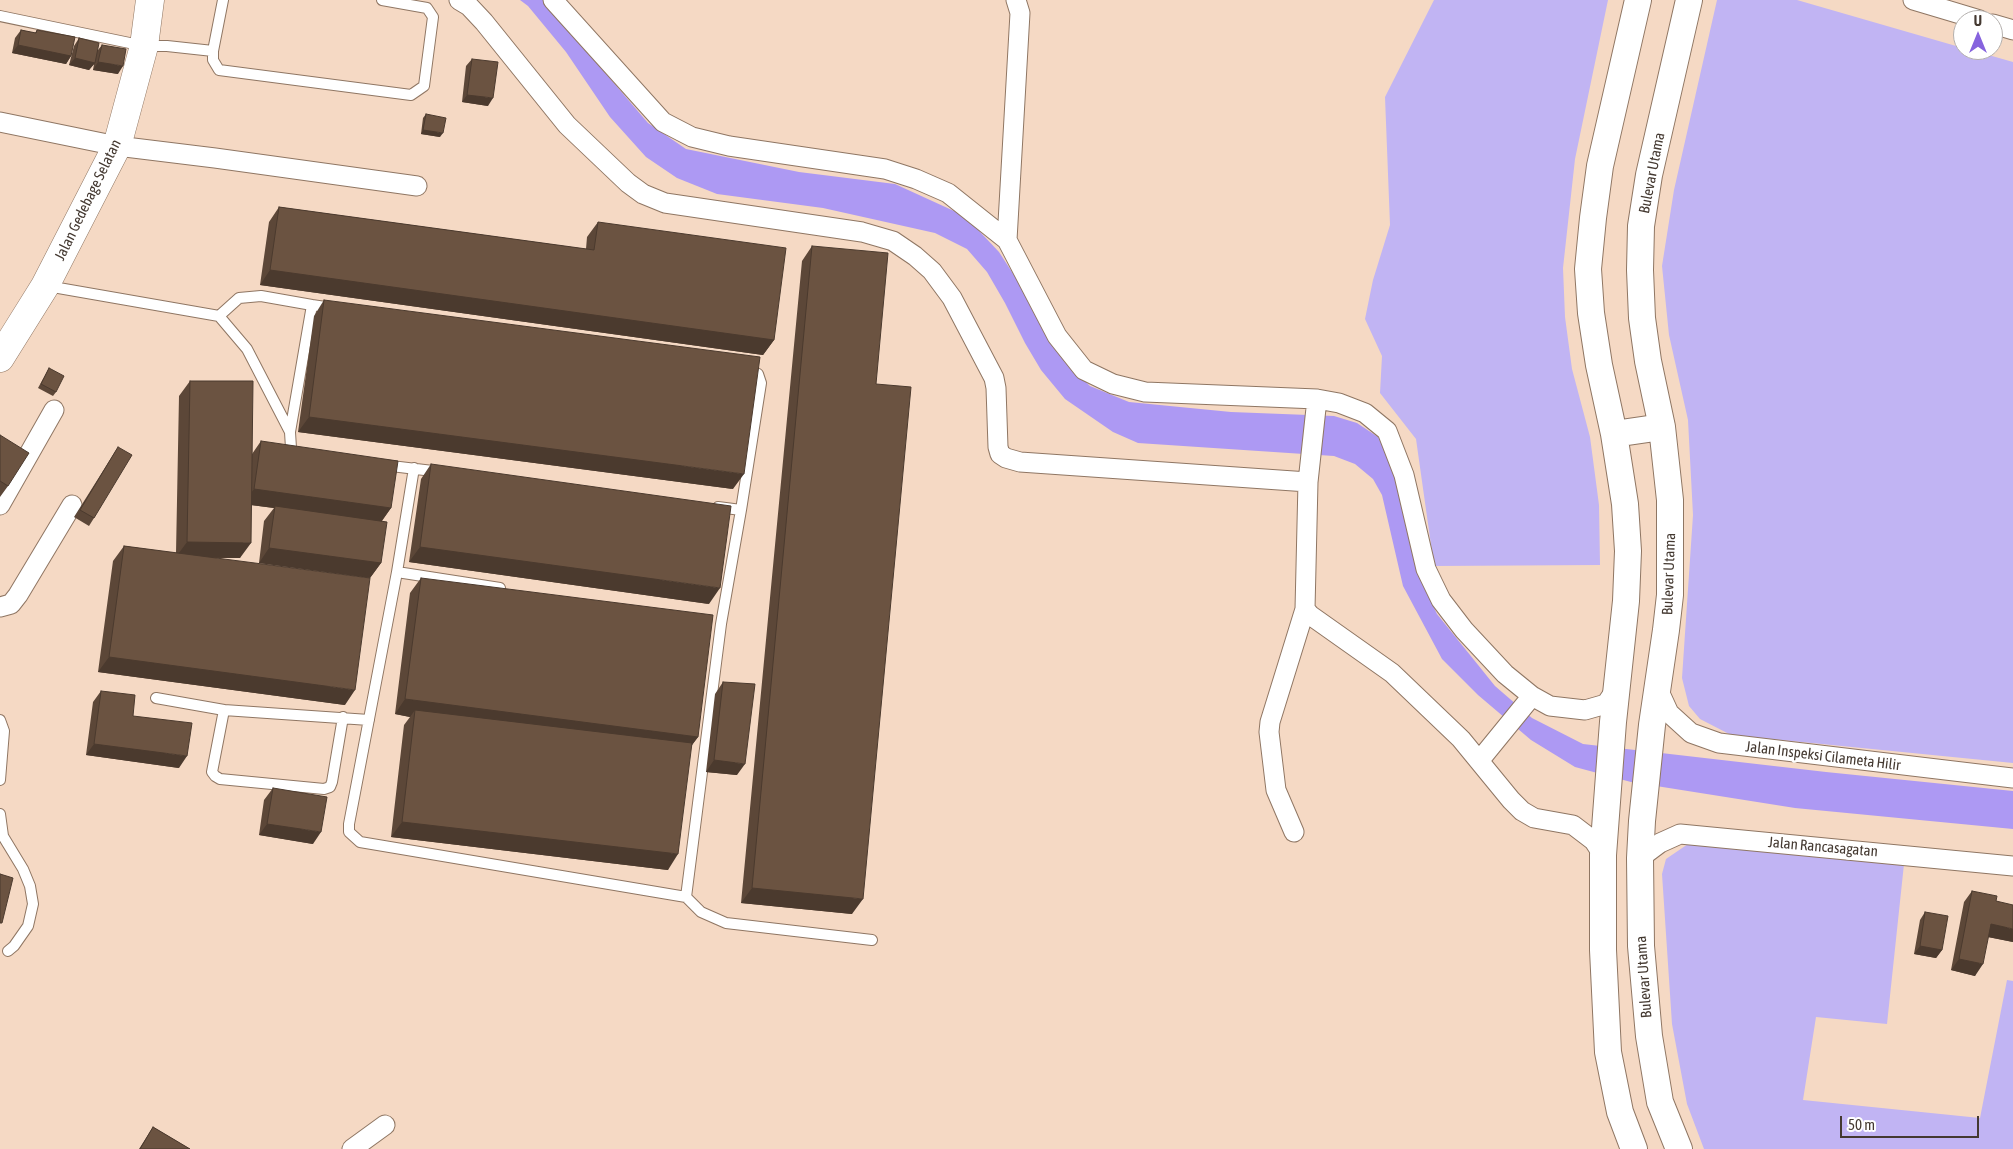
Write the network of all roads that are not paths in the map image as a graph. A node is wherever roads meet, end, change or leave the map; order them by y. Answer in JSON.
{"nodes":[{"id":1,"x":150,"y":0,"type":"edge"},
{"id":2,"x":223,"y":0,"type":"edge"},
{"id":3,"x":382,"y":0,"type":"edge"},
{"id":4,"x":459,"y":0,"type":"edge"},
{"id":5,"x":553,"y":0,"type":"edge"},
{"id":6,"x":1016,"y":0,"type":"edge"},
{"id":7,"x":1638,"y":0,"type":"edge"},
{"id":8,"x":1689,"y":0,"type":"edge"},
{"id":9,"x":1913,"y":0,"type":"edge"},
{"id":10,"x":1953,"y":12,"type":"edge"},
{"id":11,"x":0,"y":16,"type":"edge"},
{"id":12,"x":144,"y":46,"type":"junction"},
{"id":13,"x":214,"y":51,"type":"junction"},
{"id":14,"x":0,"y":122,"type":"edge"},
{"id":15,"x":117,"y":146,"type":"junction"},
{"id":16,"x":417,"y":186,"type":"dead end"},
{"id":17,"x":1008,"y":240,"type":"junction"},
{"id":18,"x":45,"y":286,"type":"junction"},
{"id":19,"x":312,"y":306,"type":"junction"},
{"id":20,"x":341,"y":310,"type":"edge"},
{"id":21,"x":219,"y":316,"type":"junction"},
{"id":22,"x":0,"y":358,"type":"edge"},
{"id":23,"x":735,"y":366,"type":"edge"},
{"id":24,"x":1316,"y":406,"type":"junction"},
{"id":25,"x":54,"y":410,"type":"dead end"},
{"id":26,"x":1662,"y":427,"type":"junction"},
{"id":27,"x":290,"y":432,"type":"junction"},
{"id":28,"x":1614,"y":434,"type":"junction"},
{"id":29,"x":310,"y":456,"type":"edge"},
{"id":30,"x":376,"y":464,"type":"edge"},
{"id":31,"x":414,"y":468,"type":"junction"},
{"id":32,"x":454,"y":474,"type":"edge"},
{"id":33,"x":1308,"y":482,"type":"junction"},
{"id":34,"x":0,"y":505,"type":"edge"},
{"id":35,"x":72,"y":505,"type":"dead end"},
{"id":36,"x":711,"y":506,"type":"edge"},
{"id":37,"x":741,"y":510,"type":"junction"},
{"id":38,"x":397,"y":572,"type":"junction"},
{"id":39,"x":515,"y":591,"type":"edge"},
{"id":40,"x":0,"y":607,"type":"edge"},
{"id":41,"x":1307,"y":612,"type":"junction"},
{"id":42,"x":1618,"y":687,"type":"junction"},
{"id":43,"x":1658,"y":689,"type":"junction"},
{"id":44,"x":156,"y":698,"type":"dead end"},
{"id":45,"x":1528,"y":701,"type":"junction"},
{"id":46,"x":224,"y":710,"type":"junction"},
{"id":47,"x":343,"y":717,"type":"junction"},
{"id":48,"x":0,"y":720,"type":"edge"},
{"id":49,"x":369,"y":720,"type":"junction"},
{"id":50,"x":1479,"y":761,"type":"junction"},
{"id":51,"x":2013,"y":778,"type":"edge"},
{"id":52,"x":0,"y":780,"type":"edge"},
{"id":53,"x":0,"y":814,"type":"edge"},
{"id":54,"x":1294,"y":832,"type":"dead end"},
{"id":55,"x":1603,"y":856,"type":"junction"},
{"id":56,"x":1640,"y":858,"type":"junction"},
{"id":57,"x":2013,"y":866,"type":"edge"},
{"id":58,"x":686,"y":897,"type":"junction"},
{"id":59,"x":872,"y":940,"type":"dead end"},
{"id":60,"x":8,"y":950,"type":"dead end"},
{"id":61,"x":1660,"y":1102,"type":"junction"},
{"id":62,"x":1620,"y":1112,"type":"junction"},
{"id":63,"x":385,"y":1125,"type":"dead end"},
{"id":64,"x":352,"y":1149,"type":"edge"},
{"id":65,"x":1634,"y":1149,"type":"edge"},
{"id":66,"x":1680,"y":1149,"type":"edge"}],
"edges":[{"from":1,"to":12,"type":"main road","name":"Jalan Gedebage Selatan"},
{"from":2,"to":13,"type":"lane"},
{"from":3,"to":13,"type":"lane"},
{"from":4,"to":33,"type":"street"},
{"from":5,"to":17,"type":"street"},
{"from":6,"to":17,"type":"street"},
{"from":7,"to":28,"type":"main road"},
{"from":8,"to":26,"type":"main road","name":"Bulevar Utama"},
{"from":9,"to":10,"type":"street"},
{"from":11,"to":12,"type":"lane"},
{"from":12,"to":13,"type":"lane"},
{"from":12,"to":15,"type":"main road","name":"Jalan Gedebage Selatan"},
{"from":14,"to":15,"type":"street"},
{"from":15,"to":16,"type":"street"},
{"from":15,"to":18,"type":"main road","name":"Jalan Gedebage Selatan"},
{"from":17,"to":24,"type":"street"},
{"from":18,"to":21,"type":"lane"},
{"from":18,"to":22,"type":"main road","name":"Jalan Gedebage Selatan"},
{"from":19,"to":20,"type":"lane"},
{"from":19,"to":21,"type":"lane"},
{"from":19,"to":27,"type":"lane"},
{"from":21,"to":27,"type":"lane"},
{"from":23,"to":37,"type":"lane"},
{"from":24,"to":33,"type":"street"},
{"from":24,"to":45,"type":"street"},
{"from":25,"to":34,"type":"street"},
{"from":26,"to":28,"type":"main road"},
{"from":26,"to":43,"type":"main road","name":"Bulevar Utama"},
{"from":27,"to":29,"type":"lane"},
{"from":28,"to":42,"type":"main road"},
{"from":30,"to":31,"type":"lane"},
{"from":31,"to":32,"type":"lane"},
{"from":31,"to":38,"type":"lane"},
{"from":33,"to":41,"type":"street"},
{"from":35,"to":40,"type":"street"},
{"from":36,"to":37,"type":"lane"},
{"from":37,"to":58,"type":"lane"},
{"from":38,"to":39,"type":"lane"},
{"from":38,"to":49,"type":"lane"},
{"from":41,"to":50,"type":"street"},
{"from":41,"to":54,"type":"street"},
{"from":42,"to":45,"type":"street"},
{"from":42,"to":55,"type":"main road"},
{"from":43,"to":51,"type":"street","name":"Jalan Inspeksi Cilameta Hilir"},
{"from":43,"to":56,"type":"main road","name":"Bulevar Utama"},
{"from":44,"to":46,"type":"lane"},
{"from":45,"to":50,"type":"street"},
{"from":46,"to":47,"type":"lane"},
{"from":46,"to":47,"type":"lane"},
{"from":47,"to":49,"type":"lane"},
{"from":48,"to":52,"type":"lane"},
{"from":49,"to":58,"type":"lane"},
{"from":50,"to":55,"type":"street"},
{"from":53,"to":60,"type":"lane"},
{"from":55,"to":62,"type":"main road"},
{"from":56,"to":57,"type":"street","name":"Jalan Rancasagatan"},
{"from":56,"to":61,"type":"main road","name":"Bulevar Utama"},
{"from":58,"to":59,"type":"lane"},
{"from":61,"to":62,"type":"main road"},
{"from":61,"to":66,"type":"main road","name":"Bulevar Utama"},
{"from":62,"to":65,"type":"main road"},
{"from":63,"to":64,"type":"street"}]}
